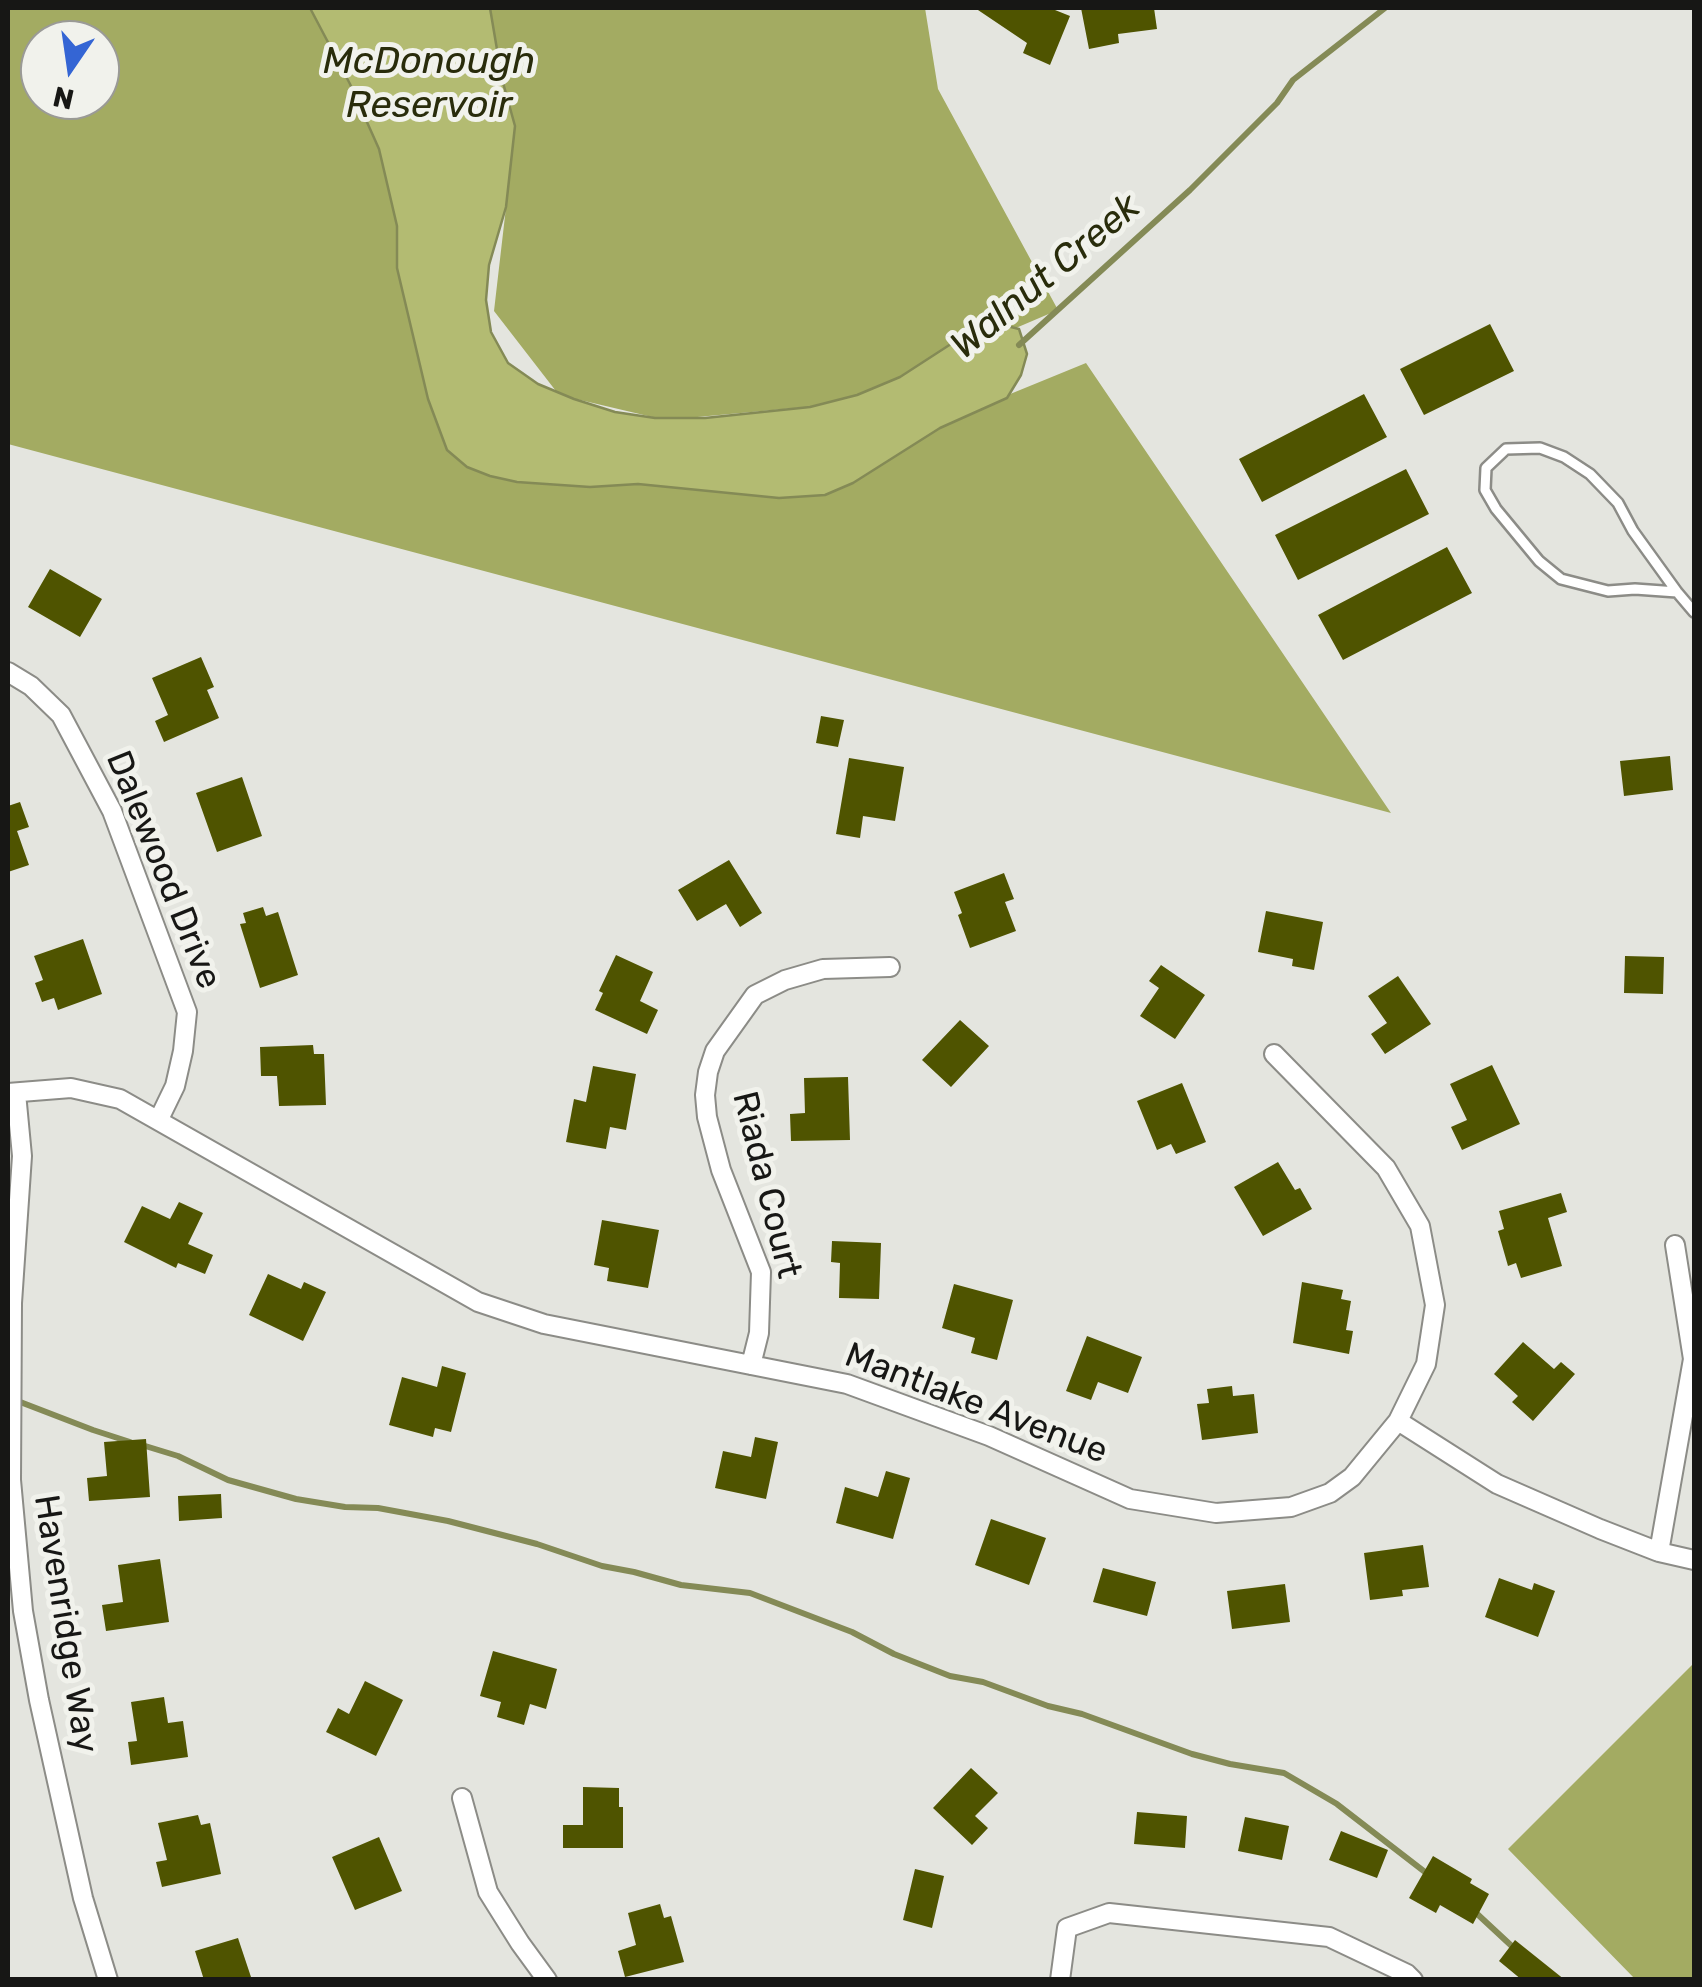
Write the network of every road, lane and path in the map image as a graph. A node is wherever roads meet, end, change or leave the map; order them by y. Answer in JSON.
{"nodes":[{"id":1,"x":1676,"y":592,"type":"junction"},
{"id":2,"x":1694,"y":612,"type":"edge"},
{"id":3,"x":8,"y":672,"type":"edge"},
{"id":4,"x":890,"y":966,"type":"dead end"},
{"id":5,"x":1274,"y":1054,"type":"dead end"},
{"id":6,"x":12,"y":1093,"type":"edge"},
{"id":7,"x":159,"y":1120,"type":"junction"},
{"id":8,"x":1675,"y":1245,"type":"dead end"},
{"id":9,"x":750,"y":1364,"type":"junction"},
{"id":10,"x":1398,"y":1421,"type":"junction"},
{"id":11,"x":1660,"y":1552,"type":"junction"},
{"id":12,"x":1694,"y":1560,"type":"edge"},
{"id":13,"x":15,"y":1612,"type":"edge"},
{"id":14,"x":462,"y":1798,"type":"dead end"},
{"id":15,"x":108,"y":1980,"type":"edge"},
{"id":16,"x":547,"y":1980,"type":"edge"},
{"id":17,"x":1060,"y":1980,"type":"edge"},
{"id":18,"x":1413,"y":1980,"type":"edge"}],
"edges":[{"from":1,"to":1,"type":"lane"},
{"from":1,"to":2,"type":"lane"},
{"from":3,"to":7,"type":"street","name":"Dalewood Drive"},
{"from":4,"to":9,"type":"street","name":"Riada Court"},
{"from":5,"to":10,"type":"street","name":"Mantlake Avenue"},
{"from":6,"to":7,"type":"street","name":"Mantlake Avenue"},
{"from":6,"to":13,"type":"street","name":"Havenridge Way"},
{"from":7,"to":9,"type":"street","name":"Mantlake Avenue"},
{"from":8,"to":11,"type":"street"},
{"from":9,"to":10,"type":"street","name":"Mantlake Avenue"},
{"from":10,"to":11,"type":"street"},
{"from":11,"to":12,"type":"street"},
{"from":13,"to":15,"type":"street","name":"Havenridge Way"},
{"from":14,"to":16,"type":"street"},
{"from":17,"to":18,"type":"street"}]}
